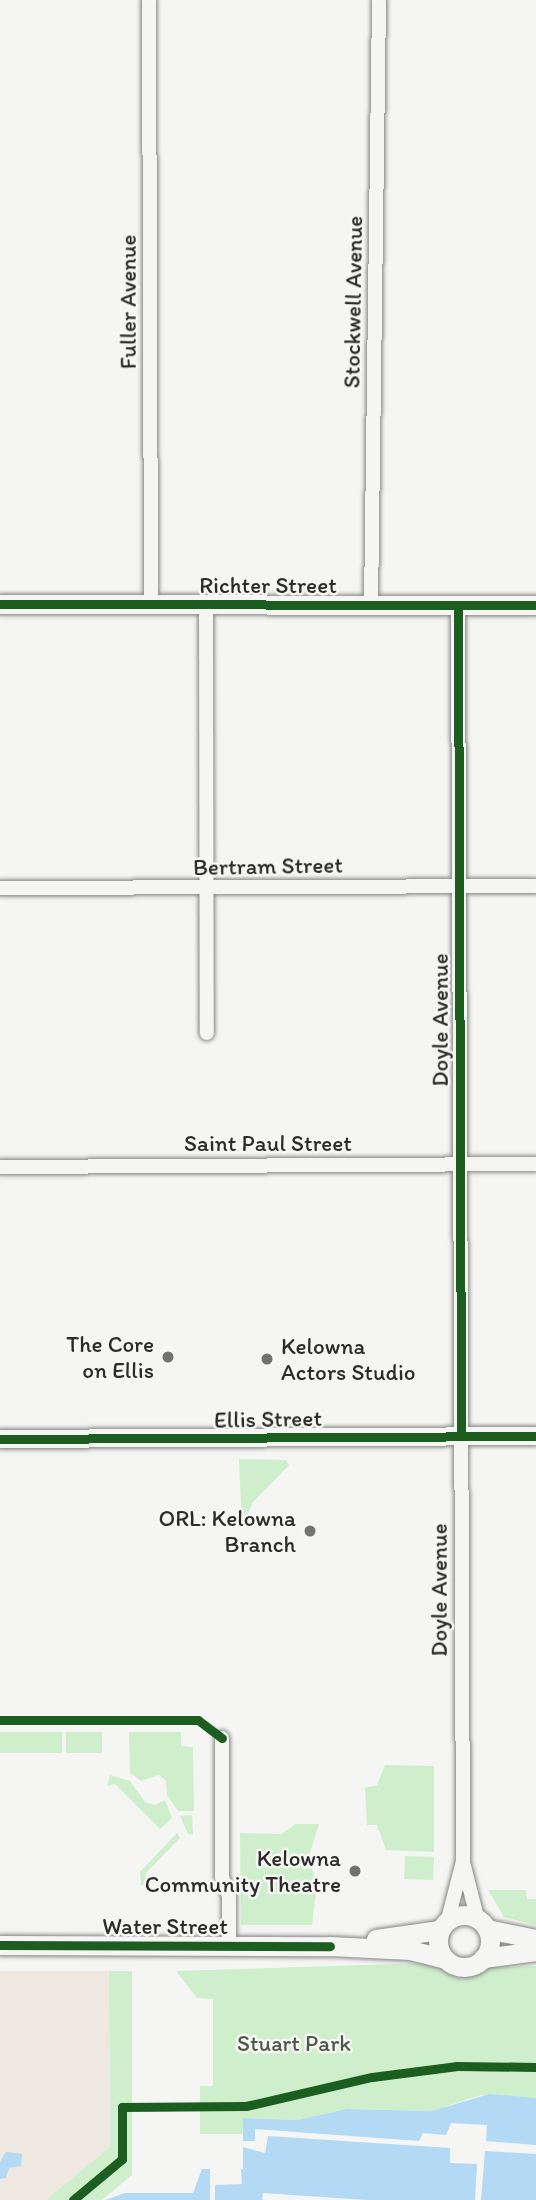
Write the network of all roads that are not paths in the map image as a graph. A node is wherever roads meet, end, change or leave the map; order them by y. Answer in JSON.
{"nodes":[{"id":1,"x":149,"y":0,"type":"edge"},
{"id":2,"x":379,"y":0,"type":"edge"},
{"id":3,"x":0,"y":604,"type":"edge"},
{"id":4,"x":151,"y":604,"type":"junction"},
{"id":5,"x":206,"y":604,"type":"junction"},
{"id":6,"x":371,"y":605,"type":"junction"},
{"id":7,"x":458,"y":605,"type":"junction"},
{"id":8,"x":536,"y":605,"type":"edge"},
{"id":9,"x":459,"y":886,"type":"junction"},
{"id":10,"x":536,"y":886,"type":"edge"},
{"id":11,"x":0,"y":888,"type":"edge"},
{"id":12,"x":206,"y":890,"type":"junction"},
{"id":13,"x":207,"y":1033,"type":"dead end"},
{"id":14,"x":459,"y":1164,"type":"junction"},
{"id":15,"x":536,"y":1164,"type":"edge"},
{"id":16,"x":0,"y":1167,"type":"edge"},
{"id":17,"x":461,"y":1436,"type":"junction"},
{"id":18,"x":536,"y":1436,"type":"edge"},
{"id":19,"x":0,"y":1439,"type":"edge"},
{"id":20,"x":222,"y":1738,"type":"dead end"},
{"id":21,"x":463,"y":1861,"type":"junction"},
{"id":22,"x":482,"y":1923,"type":"junction"},
{"id":23,"x":444,"y":1924,"type":"junction"},
{"id":24,"x":536,"y":1939,"type":"edge"},
{"id":25,"x":0,"y":1945,"type":"edge"},
{"id":26,"x":229,"y":1945,"type":"junction"},
{"id":27,"x":330,"y":1946,"type":"junction"},
{"id":28,"x":536,"y":1951,"type":"edge"},
{"id":29,"x":443,"y":1958,"type":"junction"},
{"id":30,"x":483,"y":1958,"type":"junction"}],
"edges":[{"from":1,"to":4,"type":"street","name":"Fuller Avenue"},
{"from":2,"to":6,"type":"street","name":"Stockwell Avenue"},
{"from":3,"to":4,"type":"main road","name":"Richter Street"},
{"from":4,"to":5,"type":"main road","name":"Richter Street"},
{"from":5,"to":6,"type":"main road","name":"Richter Street"},
{"from":5,"to":12,"type":"street"},
{"from":6,"to":7,"type":"main road","name":"Richter Street"},
{"from":7,"to":8,"type":"main road","name":"Richter Street"},
{"from":7,"to":9,"type":"street","name":"Doyle Avenue"},
{"from":9,"to":10,"type":"street","name":"Bertram Street"},
{"from":9,"to":12,"type":"street","name":"Bertram Street"},
{"from":9,"to":14,"type":"street","name":"Doyle Avenue"},
{"from":11,"to":12,"type":"street","name":"Bertram Street"},
{"from":12,"to":13,"type":"street"},
{"from":14,"to":15,"type":"street","name":"Saint Paul Street"},
{"from":14,"to":16,"type":"street","name":"Saint Paul Street"},
{"from":14,"to":17,"type":"street","name":"Doyle Avenue"},
{"from":17,"to":18,"type":"street","name":"Ellis Street"},
{"from":17,"to":19,"type":"street","name":"Ellis Street"},
{"from":17,"to":21,"type":"street","name":"Doyle Avenue"},
{"from":20,"to":26,"type":"street"},
{"from":21,"to":22,"type":"street","name":"Doyle Avenue"},
{"from":21,"to":23,"type":"street","name":"Doyle Avenue"},
{"from":22,"to":23,"type":"main road"},
{"from":22,"to":24,"type":"main road"},
{"from":22,"to":30,"type":"main road"},
{"from":23,"to":27,"type":"main road","name":"Water Street"},
{"from":23,"to":29,"type":"main road"},
{"from":25,"to":26,"type":"main road","name":"Water Street"},
{"from":26,"to":27,"type":"main road","name":"Water Street"},
{"from":27,"to":29,"type":"main road","name":"Water Street"},
{"from":28,"to":30,"type":"main road"},
{"from":29,"to":30,"type":"main road"}]}
